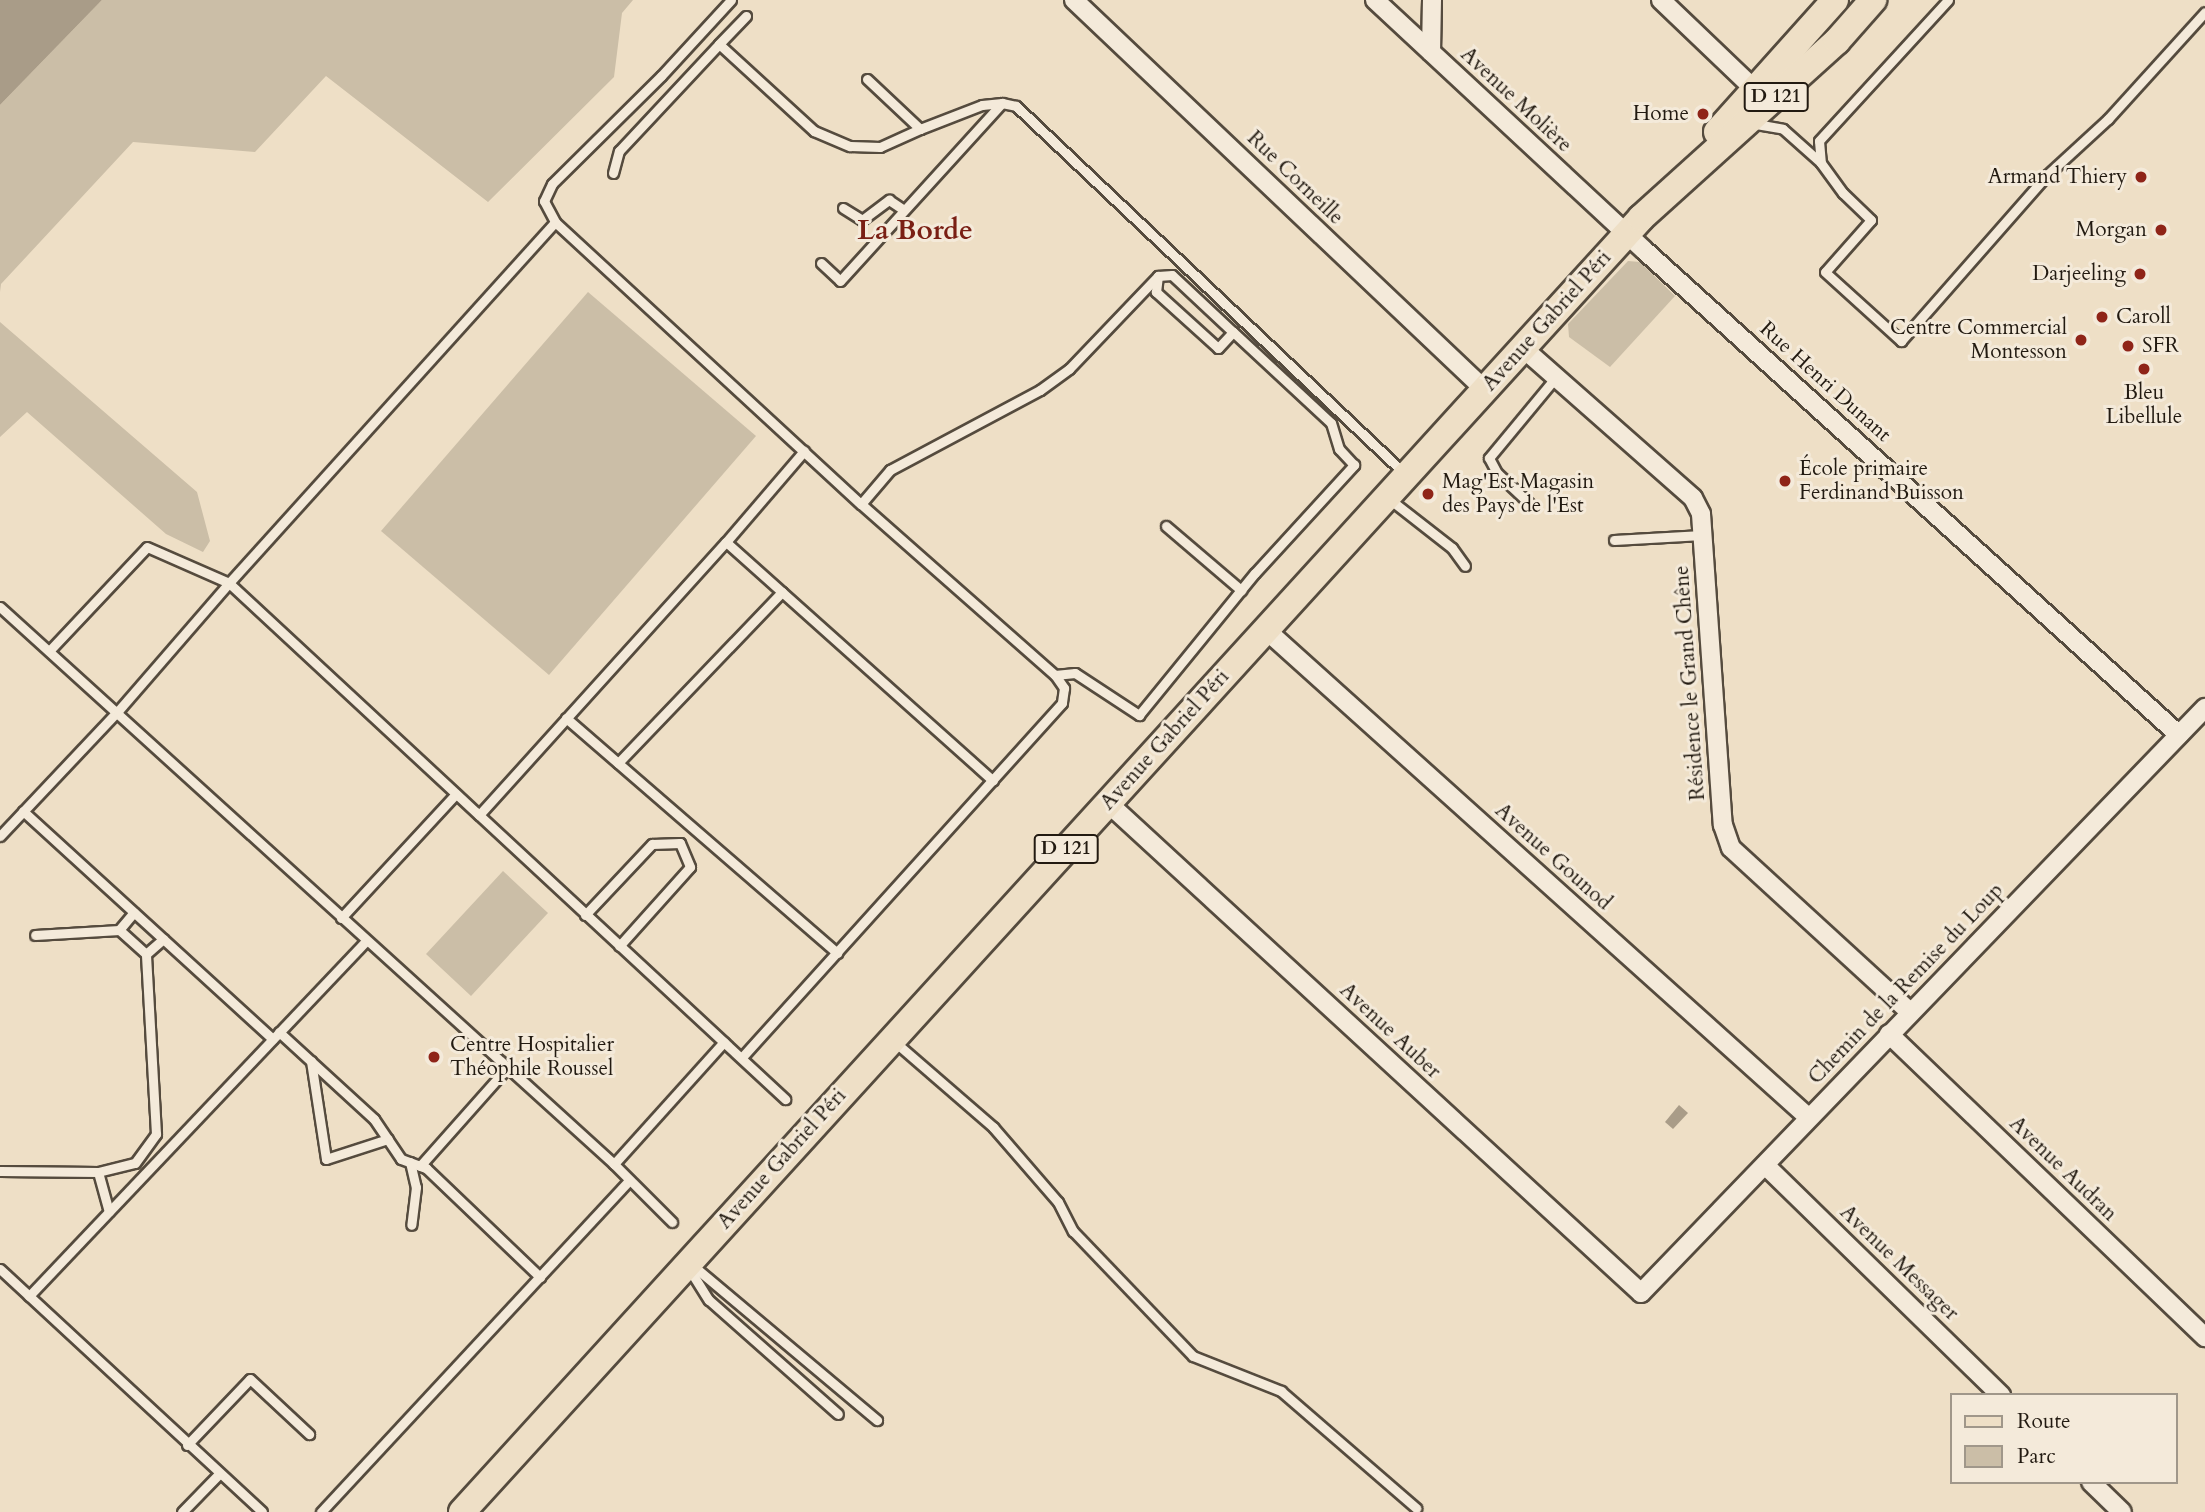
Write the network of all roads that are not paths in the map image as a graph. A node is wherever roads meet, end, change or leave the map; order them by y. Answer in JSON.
{"nodes":[{"id":1,"x":731,"y":0,"type":"edge"},
{"id":2,"x":1074,"y":0,"type":"edge"},
{"id":3,"x":1375,"y":0,"type":"edge"},
{"id":4,"x":1432,"y":0,"type":"edge"},
{"id":5,"x":1661,"y":0,"type":"edge"},
{"id":6,"x":1835,"y":0,"type":"edge"},
{"id":7,"x":1873,"y":0,"type":"edge"},
{"id":8,"x":1948,"y":0,"type":"edge"},
{"id":9,"x":2205,"y":12,"type":"edge"},
{"id":10,"x":746,"y":16,"type":"dead end"},
{"id":11,"x":719,"y":44,"type":"junction"},
{"id":12,"x":1431,"y":52,"type":"junction"},
{"id":13,"x":867,"y":79,"type":"dead end"},
{"id":14,"x":1753,"y":88,"type":"junction"},
{"id":15,"x":1002,"y":103,"type":"junction"},
{"id":16,"x":920,"y":128,"type":"junction"},
{"id":17,"x":1738,"y":130,"type":"junction"},
{"id":18,"x":1821,"y":163,"type":"junction"},
{"id":19,"x":613,"y":173,"type":"dead end"},
{"id":20,"x":1672,"y":187,"type":"junction"},
{"id":21,"x":843,"y":208,"type":"dead end"},
{"id":22,"x":904,"y":210,"type":"junction"},
{"id":23,"x":555,"y":222,"type":"junction"},
{"id":24,"x":1627,"y":233,"type":"junction"},
{"id":25,"x":821,"y":263,"type":"dead end"},
{"id":26,"x":1157,"y":276,"type":"junction"},
{"id":27,"x":1233,"y":332,"type":"junction"},
{"id":28,"x":1524,"y":349,"type":"junction"},
{"id":29,"x":1556,"y":377,"type":"junction"},
{"id":30,"x":1485,"y":390,"type":"junction"},
{"id":31,"x":804,"y":451,"type":"junction"},
{"id":32,"x":1407,"y":475,"type":"junction"},
{"id":33,"x":1387,"y":497,"type":"junction"},
{"id":34,"x":1529,"y":503,"type":"dead end"},
{"id":35,"x":862,"y":504,"type":"junction"},
{"id":36,"x":1166,"y":526,"type":"dead end"},
{"id":37,"x":1702,"y":535,"type":"junction"},
{"id":38,"x":1614,"y":540,"type":"dead end"},
{"id":39,"x":726,"y":542,"type":"junction"},
{"id":40,"x":1465,"y":566,"type":"dead end"},
{"id":41,"x":229,"y":583,"type":"junction"},
{"id":42,"x":1241,"y":590,"type":"junction"},
{"id":43,"x":782,"y":592,"type":"junction"},
{"id":44,"x":0,"y":607,"type":"edge"},
{"id":45,"x":1265,"y":629,"type":"junction"},
{"id":46,"x":50,"y":650,"type":"junction"},
{"id":47,"x":1055,"y":675,"type":"junction"},
{"id":48,"x":2205,"y":708,"type":"edge"},
{"id":49,"x":118,"y":711,"type":"junction"},
{"id":50,"x":566,"y":718,"type":"junction"},
{"id":51,"x":2179,"y":735,"type":"junction"},
{"id":52,"x":618,"y":763,"type":"junction"},
{"id":53,"x":993,"y":781,"type":"junction"},
{"id":54,"x":456,"y":794,"type":"junction"},
{"id":55,"x":1108,"y":803,"type":"junction"},
{"id":56,"x":23,"y":811,"type":"junction"},
{"id":57,"x":479,"y":815,"type":"junction"},
{"id":58,"x":692,"y":828,"type":"junction"},
{"id":59,"x":0,"y":835,"type":"edge"},
{"id":60,"x":680,"y":843,"type":"junction"},
{"id":61,"x":134,"y":912,"type":"junction"},
{"id":62,"x":585,"y":915,"type":"junction"},
{"id":63,"x":341,"y":918,"type":"junction"},
{"id":64,"x":119,"y":930,"type":"junction"},
{"id":65,"x":35,"y":935,"type":"dead end"},
{"id":66,"x":163,"y":939,"type":"junction"},
{"id":67,"x":366,"y":941,"type":"junction"},
{"id":68,"x":619,"y":946,"type":"junction"},
{"id":69,"x":837,"y":953,"type":"junction"},
{"id":70,"x":146,"y":954,"type":"junction"},
{"id":71,"x":1910,"y":1012,"type":"junction"},
{"id":72,"x":1889,"y":1034,"type":"junction"},
{"id":73,"x":276,"y":1036,"type":"junction"},
{"id":74,"x":891,"y":1039,"type":"junction"},
{"id":75,"x":724,"y":1042,"type":"junction"},
{"id":76,"x":741,"y":1057,"type":"junction"},
{"id":77,"x":311,"y":1061,"type":"junction"},
{"id":78,"x":508,"y":1068,"type":"junction"},
{"id":79,"x":785,"y":1099,"type":"dead end"},
{"id":80,"x":1809,"y":1118,"type":"junction"},
{"id":81,"x":388,"y":1139,"type":"junction"},
{"id":82,"x":410,"y":1162,"type":"junction"},
{"id":83,"x":614,"y":1164,"type":"junction"},
{"id":84,"x":1765,"y":1165,"type":"junction"},
{"id":85,"x":420,"y":1166,"type":"junction"},
{"id":86,"x":0,"y":1171,"type":"edge"},
{"id":87,"x":98,"y":1172,"type":"junction"},
{"id":88,"x":629,"y":1180,"type":"junction"},
{"id":89,"x":108,"y":1212,"type":"junction"},
{"id":90,"x":672,"y":1222,"type":"dead end"},
{"id":91,"x":411,"y":1225,"type":"dead end"},
{"id":92,"x":688,"y":1263,"type":"junction"},
{"id":93,"x":0,"y":1269,"type":"edge"},
{"id":94,"x":540,"y":1277,"type":"junction"},
{"id":95,"x":1641,"y":1293,"type":"joint"},
{"id":96,"x":29,"y":1296,"type":"junction"},
{"id":97,"x":2205,"y":1337,"type":"edge"},
{"id":98,"x":1999,"y":1393,"type":"edge"},
{"id":99,"x":838,"y":1414,"type":"dead end"},
{"id":100,"x":877,"y":1420,"type":"dead end"},
{"id":101,"x":309,"y":1434,"type":"dead end"},
{"id":102,"x":187,"y":1445,"type":"junction"},
{"id":103,"x":219,"y":1474,"type":"junction"},
{"id":104,"x":2093,"y":1484,"type":"edge"},
{"id":105,"x":1416,"y":1508,"type":"dead end"},
{"id":106,"x":182,"y":1512,"type":"edge"},
{"id":107,"x":262,"y":1512,"type":"edge"},
{"id":108,"x":321,"y":1512,"type":"edge"},
{"id":109,"x":462,"y":1512,"type":"edge"},
{"id":110,"x":2122,"y":1512,"type":"edge"}],
"edges":[{"from":1,"to":23,"type":"lane"},
{"from":2,"to":30,"type":"street","name":"Rue Corneille"},
{"from":3,"to":12,"type":"street","name":"Avenue Molière"},
{"from":4,"to":12,"type":"street"},
{"from":5,"to":14,"type":"street"},
{"from":6,"to":14,"type":"main road","name":"Avenue Gabriel Péri","number":"D 121"},
{"from":7,"to":17,"type":"main road","name":"Avenue Gabriel Péri","number":"D 121"},
{"from":8,"to":18,"type":"lane"},
{"from":9,"to":18,"type":"lane"},
{"from":10,"to":11,"type":"lane"},
{"from":11,"to":16,"type":"lane"},
{"from":11,"to":19,"type":"lane"},
{"from":12,"to":24,"type":"street","name":"Avenue Molière"},
{"from":13,"to":16,"type":"lane"},
{"from":14,"to":20,"type":"main road","name":"Avenue Gabriel Péri","number":"D 121"},
{"from":15,"to":16,"type":"lane"},
{"from":15,"to":22,"type":"lane"},
{"from":15,"to":32,"type":"lane"},
{"from":17,"to":18,"type":"lane"},
{"from":17,"to":20,"type":"main road","name":"Avenue Gabriel Péri","number":"D 121"},
{"from":20,"to":24,"type":"main road","name":"Avenue Gabriel Péri","number":"D 121"},
{"from":21,"to":22,"type":"lane"},
{"from":22,"to":25,"type":"lane"},
{"from":23,"to":31,"type":"lane"},
{"from":23,"to":41,"type":"lane"},
{"from":24,"to":28,"type":"main road","name":"Avenue Gabriel Péri","number":"D 121"},
{"from":24,"to":51,"type":"street","name":"Rue Henri Dunant"},
{"from":26,"to":27,"type":"lane"},
{"from":26,"to":27,"type":"lane"},
{"from":26,"to":35,"type":"lane"},
{"from":27,"to":42,"type":"lane"},
{"from":28,"to":29,"type":"street","name":"Résidence le Grand Chêne"},
{"from":28,"to":30,"type":"main road","name":"Avenue Gabriel Péri","number":"D 121"},
{"from":29,"to":34,"type":"lane"},
{"from":29,"to":37,"type":"street","name":"Résidence le Grand Chêne"},
{"from":30,"to":32,"type":"main road","name":"Avenue Gabriel Péri","number":"D 121"},
{"from":31,"to":35,"type":"lane"},
{"from":31,"to":39,"type":"lane"},
{"from":32,"to":33,"type":"main road","name":"Avenue Gabriel Péri","number":"D 121"},
{"from":33,"to":40,"type":"lane"},
{"from":33,"to":45,"type":"main road","name":"Avenue Gabriel Péri","number":"D 121"},
{"from":35,"to":47,"type":"lane"},
{"from":36,"to":42,"type":"lane"},
{"from":37,"to":38,"type":"lane"},
{"from":37,"to":71,"type":"street","name":"Résidence le Grand Chêne"},
{"from":39,"to":43,"type":"lane"},
{"from":39,"to":50,"type":"lane"},
{"from":41,"to":46,"type":"lane"},
{"from":41,"to":49,"type":"lane"},
{"from":41,"to":54,"type":"lane"},
{"from":42,"to":47,"type":"lane"},
{"from":43,"to":52,"type":"lane"},
{"from":43,"to":53,"type":"lane"},
{"from":44,"to":46,"type":"lane"},
{"from":45,"to":55,"type":"main road","name":"Avenue Gabriel Péri","number":"D 121"},
{"from":45,"to":80,"type":"street","name":"Avenue Gounod"},
{"from":46,"to":49,"type":"lane"},
{"from":47,"to":53,"type":"lane"},
{"from":48,"to":51,"type":"street","name":"Chemin de la Remise du Loup"},
{"from":49,"to":56,"type":"lane"},
{"from":49,"to":63,"type":"lane"},
{"from":50,"to":52,"type":"lane"},
{"from":50,"to":57,"type":"lane"},
{"from":51,"to":71,"type":"street","name":"Chemin de la Remise du Loup"},
{"from":52,"to":58,"type":"lane"},
{"from":53,"to":69,"type":"lane"},
{"from":54,"to":57,"type":"lane"},
{"from":54,"to":63,"type":"lane"},
{"from":55,"to":74,"type":"main road","name":"Avenue Gabriel Péri","number":"D 121"},
{"from":55,"to":95,"type":"street","name":"Avenue Auber"},
{"from":56,"to":59,"type":"lane"},
{"from":56,"to":61,"type":"lane"},
{"from":57,"to":62,"type":"lane"},
{"from":58,"to":60,"type":"lane"},
{"from":58,"to":69,"type":"lane"},
{"from":60,"to":62,"type":"lane"},
{"from":60,"to":68,"type":"lane"},
{"from":61,"to":64,"type":"lane"},
{"from":61,"to":66,"type":"lane"},
{"from":62,"to":68,"type":"lane"},
{"from":63,"to":67,"type":"lane"},
{"from":64,"to":65,"type":"lane"},
{"from":64,"to":70,"type":"lane"},
{"from":66,"to":70,"type":"lane"},
{"from":66,"to":73,"type":"lane"},
{"from":67,"to":73,"type":"lane"},
{"from":67,"to":78,"type":"lane"},
{"from":68,"to":75,"type":"lane"},
{"from":69,"to":76,"type":"lane"},
{"from":70,"to":87,"type":"lane"},
{"from":71,"to":72,"type":"street","name":"Chemin de la Remise du Loup"},
{"from":72,"to":80,"type":"street","name":"Chemin de la Remise du Loup"},
{"from":72,"to":97,"type":"street","name":"Avenue Audran"},
{"from":73,"to":77,"type":"lane"},
{"from":73,"to":89,"type":"lane"},
{"from":74,"to":92,"type":"main road","name":"Avenue Gabriel Péri","number":"D 121"},
{"from":74,"to":105,"type":"lane"},
{"from":75,"to":76,"type":"lane"},
{"from":75,"to":83,"type":"lane"},
{"from":76,"to":79,"type":"lane"},
{"from":77,"to":81,"type":"lane"},
{"from":77,"to":81,"type":"lane"},
{"from":78,"to":83,"type":"lane"},
{"from":78,"to":85,"type":"lane"},
{"from":80,"to":84,"type":"street","name":"Chemin de la Remise du Loup"},
{"from":81,"to":82,"type":"lane"},
{"from":82,"to":85,"type":"lane"},
{"from":82,"to":91,"type":"lane"},
{"from":83,"to":88,"type":"lane"},
{"from":84,"to":95,"type":"street","name":"Chemin de la Remise du Loup"},
{"from":84,"to":98,"type":"street","name":"Avenue Messager"},
{"from":85,"to":94,"type":"lane"},
{"from":86,"to":87,"type":"lane"},
{"from":87,"to":89,"type":"lane"},
{"from":88,"to":90,"type":"lane"},
{"from":88,"to":94,"type":"lane"},
{"from":89,"to":96,"type":"lane"},
{"from":92,"to":99,"type":"lane"},
{"from":92,"to":100,"type":"lane"},
{"from":92,"to":109,"type":"main road","name":"Avenue Gabriel Péri","number":"D 121"},
{"from":93,"to":96,"type":"lane"},
{"from":94,"to":108,"type":"lane"},
{"from":96,"to":102,"type":"lane"},
{"from":101,"to":102,"type":"lane"},
{"from":102,"to":103,"type":"lane"},
{"from":103,"to":106,"type":"lane"},
{"from":103,"to":107,"type":"lane"},
{"from":104,"to":110,"type":"street"}]}
